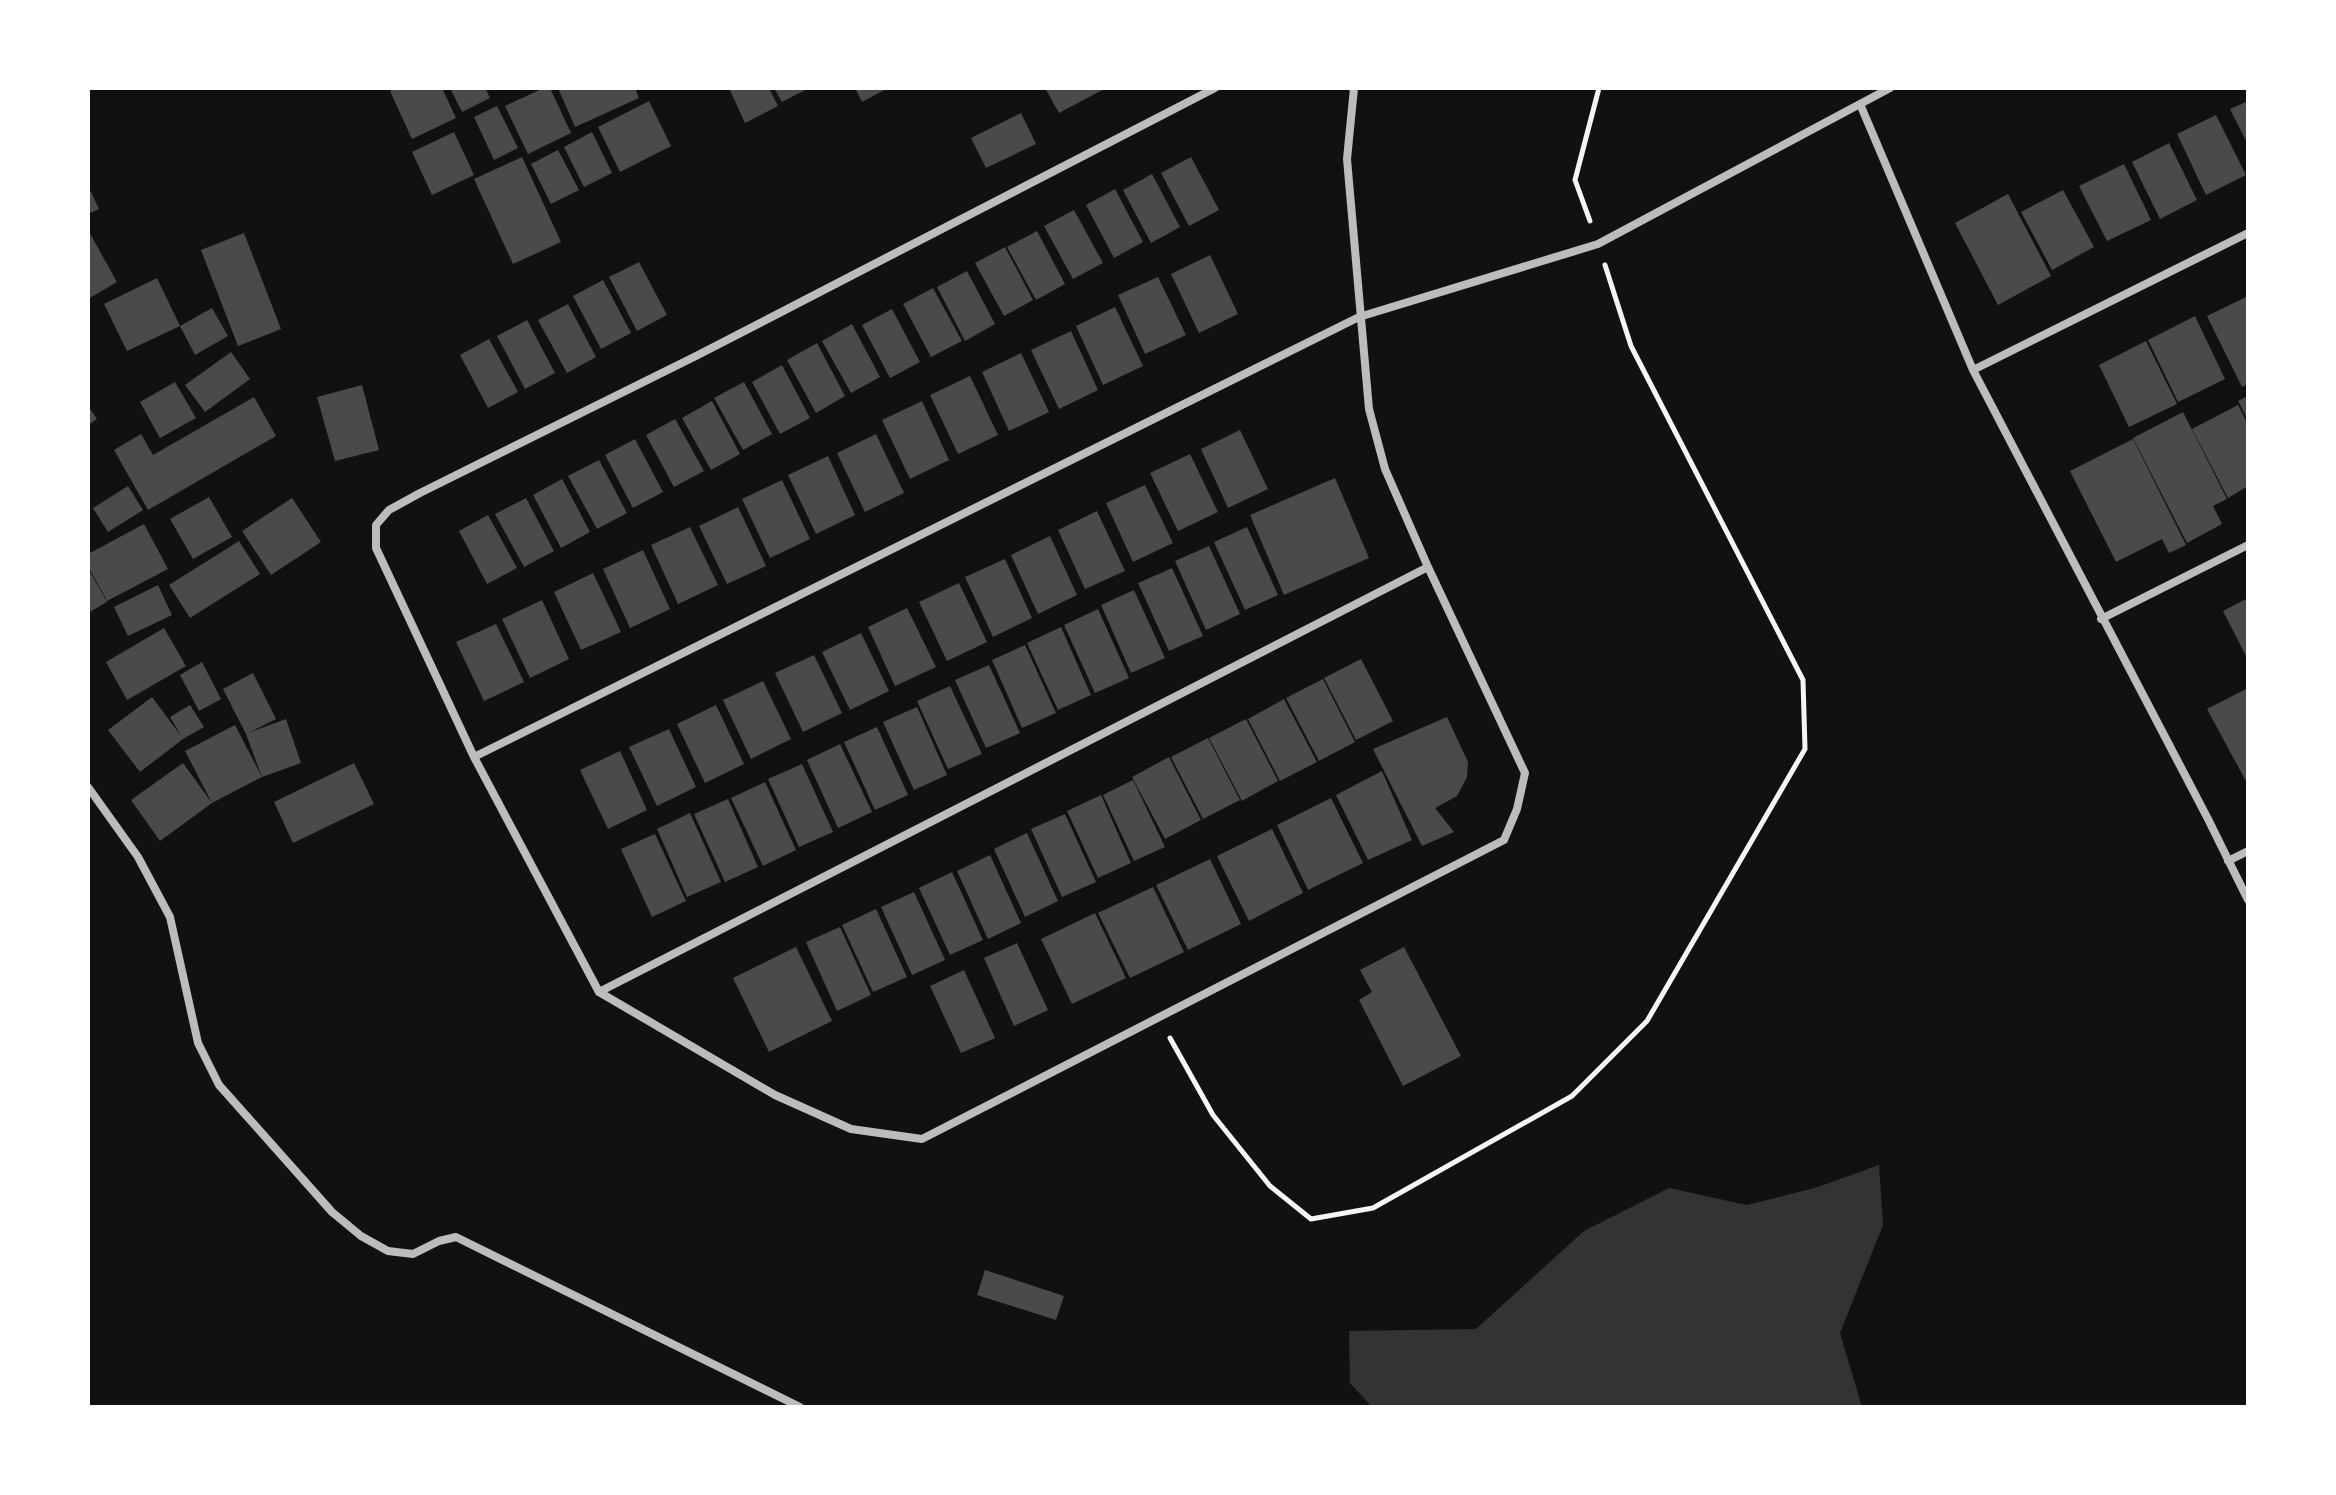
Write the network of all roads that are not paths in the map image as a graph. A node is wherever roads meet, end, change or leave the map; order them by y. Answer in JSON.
{"nodes":[{"id":1,"x":1215,"y":88,"type":"edge"},
{"id":2,"x":1354,"y":88,"type":"edge"},
{"id":3,"x":1890,"y":88,"type":"edge"},
{"id":4,"x":1860,"y":104,"type":"junction"},
{"id":5,"x":2248,"y":233,"type":"edge"},
{"id":6,"x":1359,"y":317,"type":"junction"},
{"id":7,"x":1973,"y":370,"type":"junction"},
{"id":8,"x":2248,"y":545,"type":"edge"},
{"id":9,"x":1428,"y":567,"type":"junction"},
{"id":10,"x":2101,"y":619,"type":"junction"},
{"id":11,"x":474,"y":757,"type":"junction"},
{"id":12,"x":88,"y":787,"type":"edge"},
{"id":13,"x":2248,"y":851,"type":"edge"},
{"id":14,"x":2228,"y":861,"type":"junction"},
{"id":15,"x":2248,"y":900,"type":"edge"},
{"id":16,"x":599,"y":992,"type":"junction"},
{"id":17,"x":800,"y":1407,"type":"edge"}],
"edges":[{"from":1,"to":11,"type":"street"},
{"from":2,"to":6,"type":"street"},
{"from":3,"to":4,"type":"street"},
{"from":4,"to":6,"type":"street"},
{"from":4,"to":7,"type":"street"},
{"from":5,"to":7,"type":"street"},
{"from":6,"to":9,"type":"street"},
{"from":6,"to":11,"type":"street"},
{"from":7,"to":10,"type":"street"},
{"from":8,"to":10,"type":"street"},
{"from":9,"to":16,"type":"street"},
{"from":9,"to":16,"type":"street"},
{"from":10,"to":14,"type":"street"},
{"from":11,"to":16,"type":"street"},
{"from":12,"to":17,"type":"street"},
{"from":13,"to":14,"type":"street"},
{"from":14,"to":15,"type":"street"}]}
